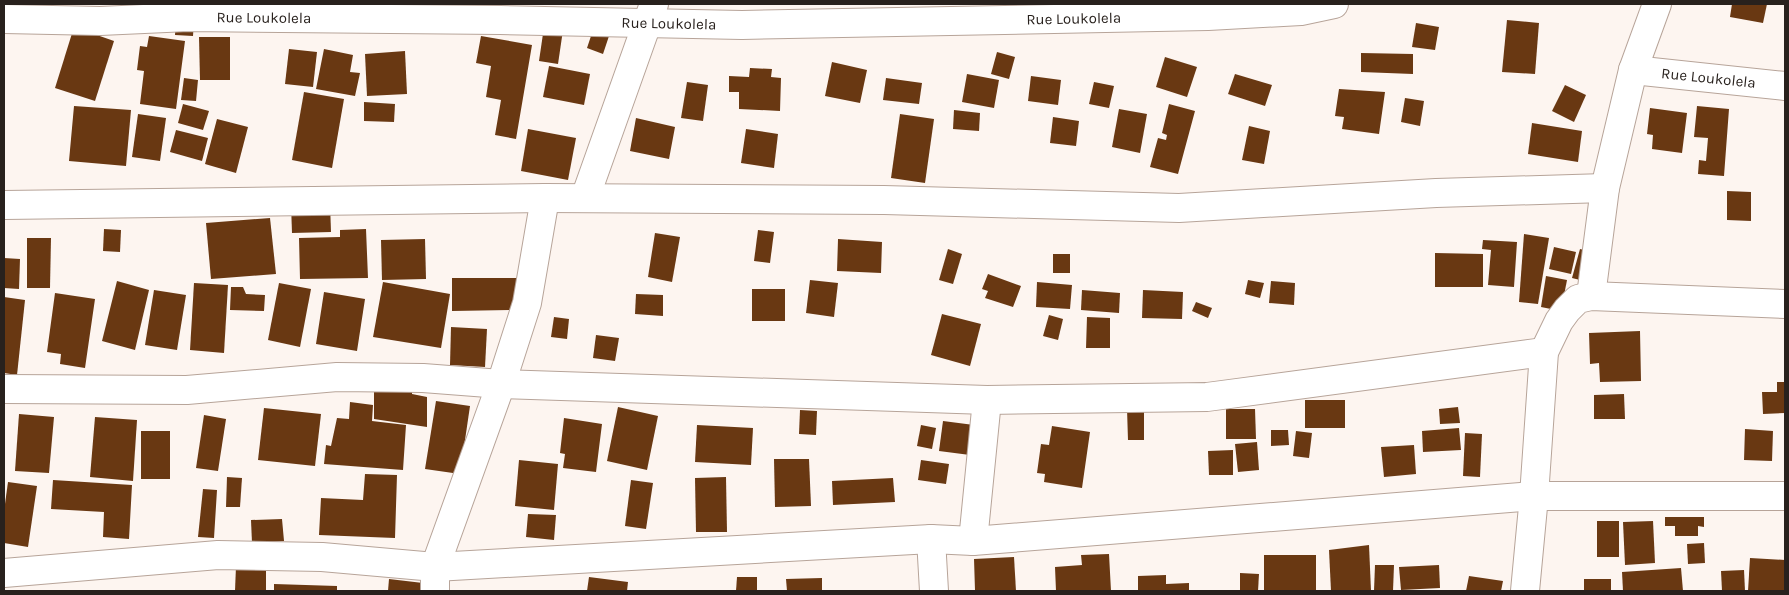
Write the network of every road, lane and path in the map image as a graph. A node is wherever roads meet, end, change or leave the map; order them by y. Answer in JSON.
{"nodes":[{"id":1,"x":1334,"y":4,"type":"edge"},
{"id":2,"x":1657,"y":4,"type":"edge"},
{"id":3,"x":651,"y":14,"type":"edge"},
{"id":4,"x":4,"y":19,"type":"edge"},
{"id":5,"x":1633,"y":70,"type":"junction"},
{"id":6,"x":1785,"y":86,"type":"edge"},
{"id":7,"x":1605,"y":188,"type":"junction"},
{"id":8,"x":545,"y":198,"type":"junction"},
{"id":9,"x":585,"y":198,"type":"junction"},
{"id":10,"x":4,"y":205,"type":"edge"},
{"id":11,"x":1591,"y":296,"type":"junction"},
{"id":12,"x":1785,"y":304,"type":"edge"},
{"id":13,"x":1544,"y":352,"type":"junction"},
{"id":14,"x":501,"y":384,"type":"junction"},
{"id":15,"x":4,"y":389,"type":"edge"},
{"id":16,"x":987,"y":400,"type":"junction"},
{"id":17,"x":1534,"y":496,"type":"junction"},
{"id":18,"x":1785,"y":496,"type":"edge"},
{"id":19,"x":931,"y":539,"type":"junction"},
{"id":20,"x":973,"y":541,"type":"junction"},
{"id":21,"x":4,"y":573,"type":"edge"},
{"id":22,"x":435,"y":579,"type":"edge"},
{"id":23,"x":934,"y":591,"type":"edge"},
{"id":24,"x":1524,"y":591,"type":"edge"}],
"edges":[{"from":1,"to":3,"type":"street","name":"Rue Loukolela"},
{"from":2,"to":5,"type":"street"},
{"from":3,"to":4,"type":"street","name":"Rue Loukolela"},
{"from":3,"to":9,"type":"street"},
{"from":5,"to":6,"type":"street","name":"Rue Loukolela"},
{"from":5,"to":7,"type":"street"},
{"from":7,"to":9,"type":"street"},
{"from":7,"to":11,"type":"street"},
{"from":8,"to":9,"type":"street"},
{"from":8,"to":10,"type":"street"},
{"from":8,"to":14,"type":"street"},
{"from":11,"to":12,"type":"street"},
{"from":11,"to":13,"type":"street"},
{"from":13,"to":16,"type":"street"},
{"from":13,"to":17,"type":"street"},
{"from":14,"to":15,"type":"street"},
{"from":14,"to":16,"type":"street"},
{"from":14,"to":22,"type":"street"},
{"from":16,"to":20,"type":"street"},
{"from":17,"to":18,"type":"street"},
{"from":17,"to":20,"type":"street"},
{"from":17,"to":24,"type":"street"},
{"from":19,"to":20,"type":"street"},
{"from":19,"to":22,"type":"street"},
{"from":19,"to":23,"type":"street"},
{"from":21,"to":22,"type":"street"}]}
